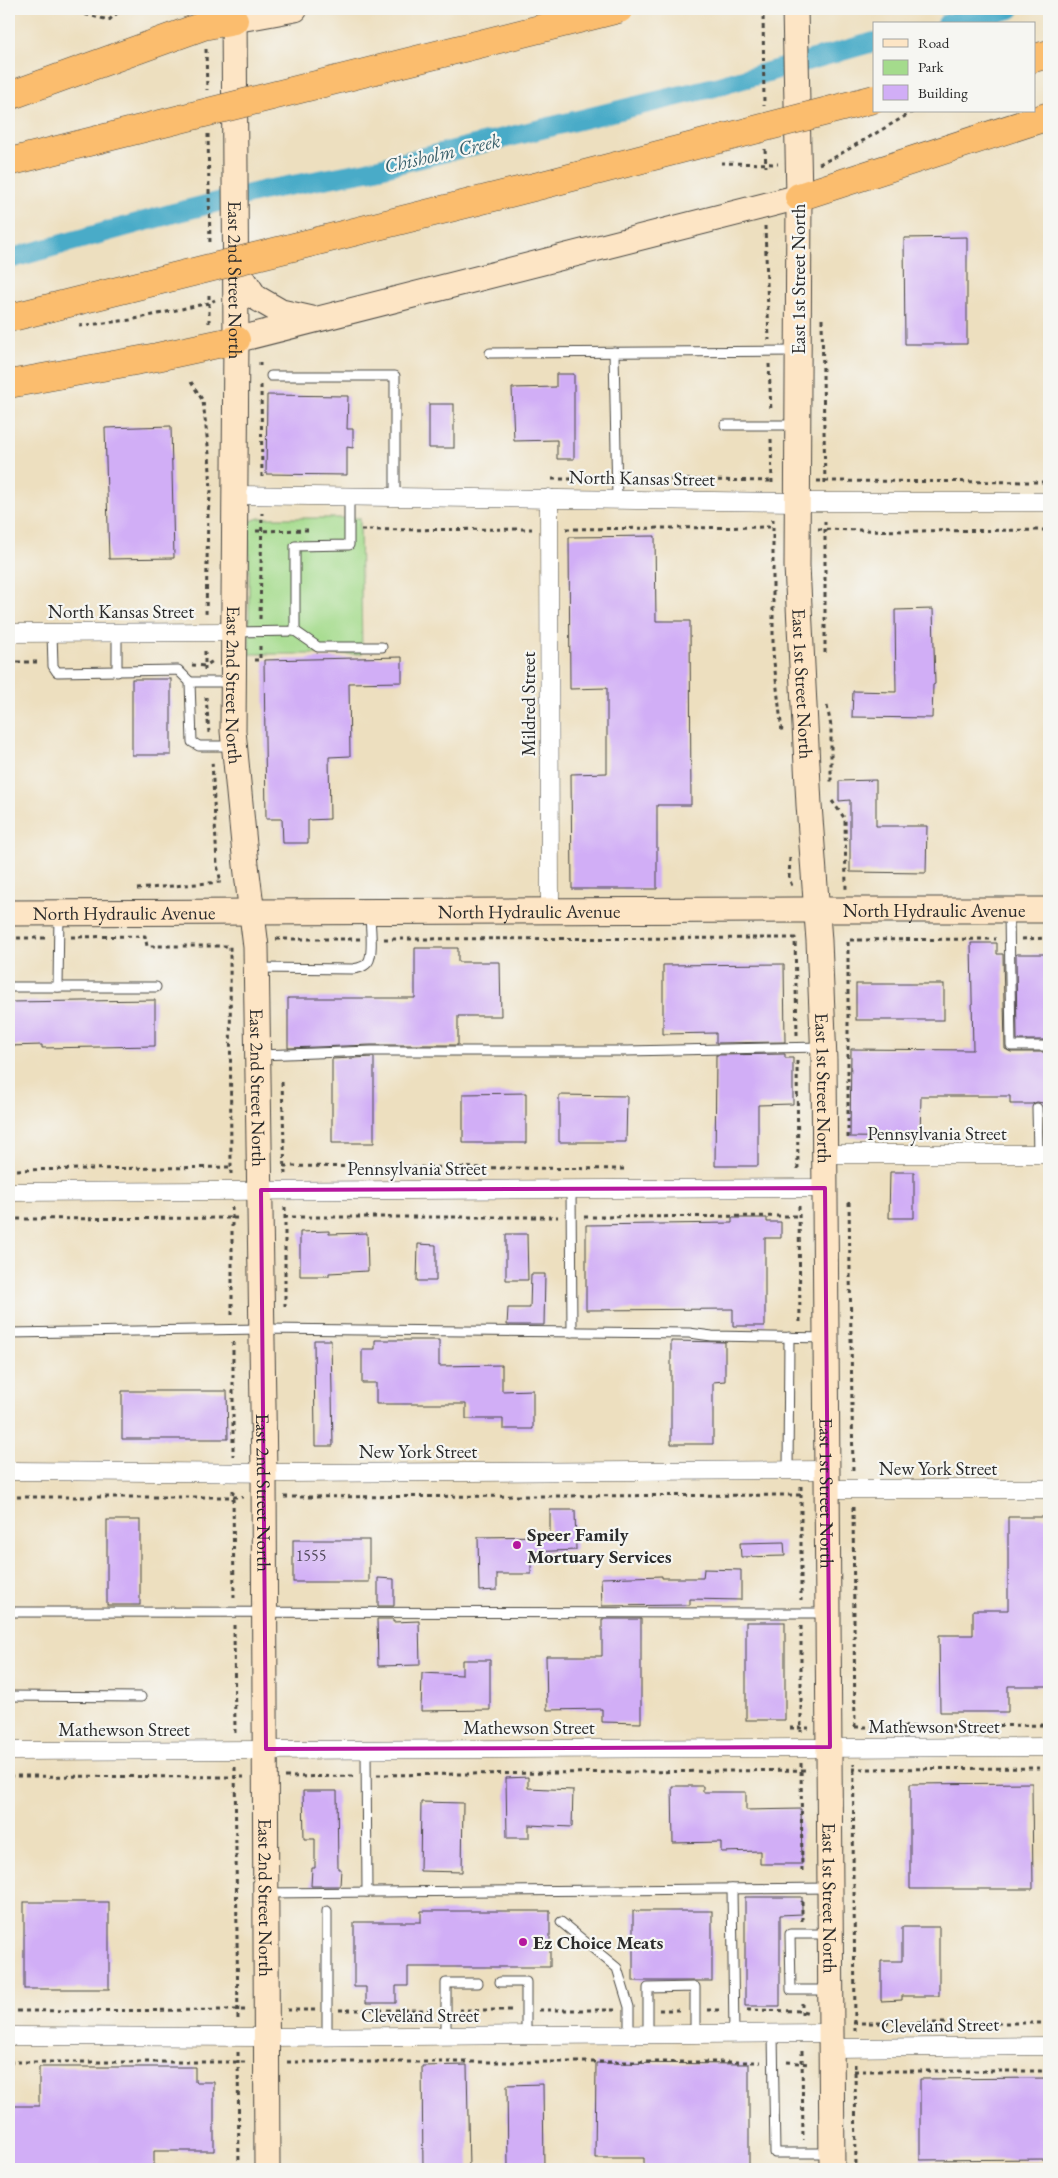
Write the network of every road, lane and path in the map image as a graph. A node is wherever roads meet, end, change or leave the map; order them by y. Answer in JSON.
{"nodes":[{"id":1,"x":62,"y":9,"type":"edge"},
{"id":2,"x":122,"y":9,"type":"edge"},
{"id":3,"x":295,"y":9,"type":"edge"},
{"id":4,"x":619,"y":9,"type":"edge"},
{"id":5,"x":763,"y":9,"type":"edge"},
{"id":6,"x":795,"y":9,"type":"edge"},
{"id":7,"x":234,"y":14,"type":"edge"},
{"id":8,"x":205,"y":41,"type":"dead end"},
{"id":9,"x":1049,"y":54,"type":"edge"},
{"id":10,"x":1036,"y":57,"type":"edge"},
{"id":11,"x":9,"y":96,"type":"edge"},
{"id":12,"x":207,"y":97,"type":"dead end"},
{"id":13,"x":873,"y":99,"type":"edge"},
{"id":14,"x":764,"y":115,"type":"dead end"},
{"id":15,"x":1049,"y":116,"type":"edge"},
{"id":16,"x":208,"y":126,"type":"dead end"},
{"id":17,"x":9,"y":162,"type":"edge"},
{"id":18,"x":799,"y":196,"type":"junction"},
{"id":19,"x":210,"y":251,"type":"dead end"},
{"id":20,"x":234,"y":265,"type":"junction"},
{"id":21,"x":210,"y":286,"type":"dead end"},
{"id":22,"x":822,"y":313,"type":"dead end"},
{"id":23,"x":9,"y":318,"type":"edge"},
{"id":24,"x":314,"y":320,"type":"junction"},
{"id":25,"x":209,"y":331,"type":"dead end"},
{"id":26,"x":236,"y":340,"type":"junction"},
{"id":27,"x":798,"y":350,"type":"junction"},
{"id":28,"x":614,"y":352,"type":"junction"},
{"id":29,"x":490,"y":354,"type":"dead end"},
{"id":30,"x":271,"y":376,"type":"dead end"},
{"id":31,"x":191,"y":382,"type":"dead end"},
{"id":32,"x":9,"y":384,"type":"edge"},
{"id":33,"x":726,"y":425,"type":"dead end"},
{"id":34,"x":798,"y":425,"type":"junction"},
{"id":35,"x":772,"y":481,"type":"dead end"},
{"id":36,"x":825,"y":481,"type":"junction"},
{"id":37,"x":1049,"y":482,"type":"edge"},
{"id":38,"x":798,"y":492,"type":"junction"},
{"id":39,"x":233,"y":495,"type":"junction"},
{"id":40,"x":349,"y":496,"type":"junction"},
{"id":41,"x":395,"y":496,"type":"junction"},
{"id":42,"x":549,"y":498,"type":"junction"},
{"id":43,"x":617,"y":499,"type":"junction"},
{"id":44,"x":825,"y":502,"type":"junction"},
{"id":45,"x":1049,"y":502,"type":"edge"},
{"id":46,"x":798,"y":528,"type":"junction"},
{"id":47,"x":549,"y":529,"type":"junction"},
{"id":48,"x":825,"y":529,"type":"junction"},
{"id":49,"x":310,"y":530,"type":"dead end"},
{"id":50,"x":349,"y":530,"type":"junction"},
{"id":51,"x":1049,"y":530,"type":"edge"},
{"id":52,"x":208,"y":531,"type":"junction"},
{"id":53,"x":233,"y":531,"type":"junction"},
{"id":54,"x":295,"y":631,"type":"junction"},
{"id":55,"x":205,"y":632,"type":"junction"},
{"id":56,"x":233,"y":632,"type":"junction"},
{"id":57,"x":52,"y":633,"type":"junction"},
{"id":58,"x":117,"y":633,"type":"junction"},
{"id":59,"x":9,"y":634,"type":"edge"},
{"id":60,"x":382,"y":647,"type":"dead end"},
{"id":61,"x":825,"y":661,"type":"dead end"},
{"id":62,"x":9,"y":662,"type":"edge"},
{"id":63,"x":53,"y":662,"type":"junction"},
{"id":64,"x":185,"y":665,"type":"dead end"},
{"id":65,"x":205,"y":666,"type":"junction"},
{"id":66,"x":117,"y":672,"type":"junction"},
{"id":67,"x":190,"y":682,"type":"junction"},
{"id":68,"x":205,"y":682,"type":"junction"},
{"id":69,"x":233,"y":682,"type":"junction"},
{"id":70,"x":826,"y":700,"type":"dead end"},
{"id":71,"x":222,"y":746,"type":"junction"},
{"id":72,"x":221,"y":882,"type":"dead end"},
{"id":73,"x":846,"y":890,"type":"dead end"},
{"id":74,"x":817,"y":910,"type":"junction"},
{"id":75,"x":1009,"y":910,"type":"junction"},
{"id":76,"x":1049,"y":910,"type":"edge"},
{"id":77,"x":550,"y":911,"type":"junction"},
{"id":78,"x":252,"y":912,"type":"junction"},
{"id":79,"x":370,"y":912,"type":"junction"},
{"id":80,"x":9,"y":913,"type":"edge"},
{"id":81,"x":59,"y":913,"type":"junction"},
{"id":82,"x":1049,"y":938,"type":"edge"},
{"id":83,"x":370,"y":939,"type":"junction"},
{"id":84,"x":1009,"y":939,"type":"junction"},
{"id":85,"x":267,"y":968,"type":"junction"},
{"id":86,"x":9,"y":987,"type":"edge"},
{"id":87,"x":58,"y":987,"type":"junction"},
{"id":88,"x":156,"y":987,"type":"dead end"},
{"id":89,"x":1049,"y":1046,"type":"edge"},
{"id":90,"x":823,"y":1047,"type":"junction"},
{"id":91,"x":797,"y":1048,"type":"junction"},
{"id":92,"x":269,"y":1054,"type":"junction"},
{"id":93,"x":1037,"y":1108,"type":"dead end"},
{"id":94,"x":836,"y":1154,"type":"junction"},
{"id":95,"x":1044,"y":1154,"type":"edge"},
{"id":96,"x":630,"y":1169,"type":"dead end"},
{"id":97,"x":9,"y":1170,"type":"edge"},
{"id":98,"x":788,"y":1171,"type":"dead end"},
{"id":99,"x":273,"y":1178,"type":"junction"},
{"id":100,"x":799,"y":1179,"type":"junction"},
{"id":101,"x":824,"y":1188,"type":"junction"},
{"id":102,"x":571,"y":1189,"type":"junction"},
{"id":103,"x":9,"y":1192,"type":"edge"},
{"id":104,"x":848,"y":1195,"type":"dead end"},
{"id":105,"x":799,"y":1216,"type":"junction"},
{"id":106,"x":273,"y":1217,"type":"junction"},
{"id":107,"x":571,"y":1217,"type":"junction"},
{"id":108,"x":9,"y":1219,"type":"edge"},
{"id":109,"x":274,"y":1330,"type":"junction"},
{"id":110,"x":572,"y":1332,"type":"junction"},
{"id":111,"x":9,"y":1333,"type":"edge"},
{"id":112,"x":789,"y":1337,"type":"junction"},
{"id":113,"x":800,"y":1338,"type":"junction"},
{"id":114,"x":826,"y":1338,"type":"junction"},
{"id":115,"x":795,"y":1470,"type":"junction"},
{"id":116,"x":9,"y":1471,"type":"edge"},
{"id":117,"x":827,"y":1480,"type":"junction"},
{"id":118,"x":277,"y":1488,"type":"junction"},
{"id":119,"x":854,"y":1489,"type":"junction"},
{"id":120,"x":1049,"y":1489,"type":"edge"},
{"id":121,"x":801,"y":1495,"type":"junction"},
{"id":122,"x":9,"y":1497,"type":"edge"},
{"id":123,"x":265,"y":1611,"type":"junction"},
{"id":124,"x":9,"y":1612,"type":"edge"},
{"id":125,"x":801,"y":1613,"type":"junction"},
{"id":126,"x":828,"y":1613,"type":"junction"},
{"id":127,"x":9,"y":1696,"type":"edge"},
{"id":128,"x":141,"y":1698,"type":"dead end"},
{"id":129,"x":855,"y":1747,"type":"junction"},
{"id":130,"x":1049,"y":1747,"type":"edge"},
{"id":131,"x":802,"y":1748,"type":"junction"},
{"id":132,"x":276,"y":1749,"type":"junction"},
{"id":133,"x":366,"y":1749,"type":"junction"},
{"id":134,"x":9,"y":1751,"type":"edge"},
{"id":135,"x":830,"y":1758,"type":"junction"},
{"id":136,"x":1049,"y":1768,"type":"edge"},
{"id":137,"x":854,"y":1769,"type":"junction"},
{"id":138,"x":802,"y":1770,"type":"junction"},
{"id":139,"x":9,"y":1776,"type":"edge"},
{"id":140,"x":366,"y":1776,"type":"junction"},
{"id":141,"x":280,"y":1780,"type":"junction"},
{"id":142,"x":802,"y":1888,"type":"junction"},
{"id":143,"x":831,"y":1888,"type":"junction"},
{"id":144,"x":732,"y":1889,"type":"junction"},
{"id":145,"x":266,"y":1892,"type":"junction"},
{"id":146,"x":366,"y":1892,"type":"junction"},
{"id":147,"x":326,"y":1911,"type":"dead end"},
{"id":148,"x":561,"y":1922,"type":"dead end"},
{"id":149,"x":802,"y":1934,"type":"junction"},
{"id":150,"x":831,"y":1934,"type":"junction"},
{"id":151,"x":500,"y":1982,"type":"dead end"},
{"id":152,"x":478,"y":1983,"type":"dead end"},
{"id":153,"x":802,"y":1990,"type":"junction"},
{"id":154,"x":831,"y":1990,"type":"junction"},
{"id":155,"x":281,"y":2009,"type":"junction"},
{"id":156,"x":327,"y":2010,"type":"junction"},
{"id":157,"x":446,"y":2010,"type":"junction"},
{"id":158,"x":526,"y":2010,"type":"junction"},
{"id":159,"x":629,"y":2010,"type":"junction"},
{"id":160,"x":648,"y":2010,"type":"junction"},
{"id":161,"x":695,"y":2010,"type":"junction"},
{"id":162,"x":734,"y":2010,"type":"junction"},
{"id":163,"x":9,"y":2011,"type":"edge"},
{"id":164,"x":802,"y":2011,"type":"junction"},
{"id":165,"x":1049,"y":2023,"type":"edge"},
{"id":166,"x":802,"y":2033,"type":"junction"},
{"id":167,"x":629,"y":2034,"type":"junction"},
{"id":168,"x":648,"y":2034,"type":"junction"},
{"id":169,"x":695,"y":2034,"type":"junction"},
{"id":170,"x":734,"y":2034,"type":"junction"},
{"id":171,"x":773,"y":2034,"type":"junction"},
{"id":172,"x":526,"y":2035,"type":"junction"},
{"id":173,"x":9,"y":2036,"type":"edge"},
{"id":174,"x":446,"y":2036,"type":"junction"},
{"id":175,"x":278,"y":2037,"type":"junction"},
{"id":176,"x":327,"y":2037,"type":"junction"},
{"id":177,"x":841,"y":2044,"type":"junction"},
{"id":178,"x":1049,"y":2046,"type":"edge"},
{"id":179,"x":9,"y":2062,"type":"edge"},
{"id":180,"x":774,"y":2062,"type":"junction"},
{"id":181,"x":802,"y":2062,"type":"junction"},
{"id":182,"x":281,"y":2065,"type":"junction"},
{"id":183,"x":1049,"y":2071,"type":"edge"},
{"id":184,"x":803,"y":2153,"type":"junction"},
{"id":185,"x":832,"y":2161,"type":"edge"},
{"id":186,"x":267,"y":2169,"type":"edge"},
{"id":187,"x":856,"y":2169,"type":"edge"}],
"edges":[{"from":1,"to":2,"type":"path"},
{"from":3,"to":7,"type":"street"},
{"from":4,"to":17,"type":"highway","bridge":true},
{"from":5,"to":14,"type":"path"},
{"from":6,"to":18,"type":"street","name":"East 1st Street North"},
{"from":7,"to":11,"type":"highway"},
{"from":7,"to":20,"type":"street","name":"East 2nd Street North"},
{"from":8,"to":12,"type":"path"},
{"from":9,"to":10,"type":"highway"},
{"from":13,"to":23,"type":"highway","bridge":true},
{"from":15,"to":18,"type":"highway"},
{"from":16,"to":19,"type":"path"},
{"from":18,"to":24,"type":"street"},
{"from":18,"to":27,"type":"street","name":"East 1st Street North"},
{"from":20,"to":24,"type":"street"},
{"from":20,"to":26,"type":"street","name":"East 2nd Street North"},
{"from":21,"to":25,"type":"path"},
{"from":22,"to":36,"type":"path"},
{"from":24,"to":26,"type":"street"},
{"from":26,"to":32,"type":"highway"},
{"from":26,"to":39,"type":"street","name":"East 2nd Street North"},
{"from":27,"to":28,"type":"lane"},
{"from":27,"to":34,"type":"street","name":"East 1st Street North"},
{"from":28,"to":29,"type":"lane"},
{"from":28,"to":43,"type":"lane"},
{"from":30,"to":41,"type":"lane"},
{"from":31,"to":52,"type":"path"},
{"from":33,"to":34,"type":"lane"},
{"from":34,"to":38,"type":"street","name":"East 1st Street North"},
{"from":35,"to":38,"type":"path"},
{"from":36,"to":37,"type":"path"},
{"from":36,"to":38,"type":"path"},
{"from":36,"to":44,"type":"path"},
{"from":38,"to":43,"type":"street","name":"North Kansas Street"},
{"from":38,"to":44,"type":"street","name":"North Kansas Street"},
{"from":38,"to":46,"type":"street","name":"East 1st Street North"},
{"from":39,"to":40,"type":"street","name":"North Kansas Street"},
{"from":39,"to":53,"type":"street","name":"East 2nd Street North"},
{"from":40,"to":41,"type":"street","name":"North Kansas Street"},
{"from":40,"to":50,"type":"lane"},
{"from":41,"to":42,"type":"street","name":"North Kansas Street"},
{"from":42,"to":43,"type":"street","name":"North Kansas Street"},
{"from":42,"to":47,"type":"street","name":"Mildred Street"},
{"from":44,"to":45,"type":"street","name":"North Kansas Street"},
{"from":44,"to":48,"type":"path"},
{"from":46,"to":47,"type":"path"},
{"from":46,"to":48,"type":"path"},
{"from":46,"to":74,"type":"street","name":"East 1st Street North"},
{"from":47,"to":50,"type":"path"},
{"from":47,"to":77,"type":"street","name":"Mildred Street"},
{"from":48,"to":51,"type":"path"},
{"from":48,"to":61,"type":"path"},
{"from":49,"to":53,"type":"path"},
{"from":50,"to":54,"type":"lane"},
{"from":52,"to":53,"type":"path"},
{"from":52,"to":55,"type":"path"},
{"from":53,"to":56,"type":"street","name":"East 2nd Street North"},
{"from":54,"to":56,"type":"lane"},
{"from":54,"to":60,"type":"lane"},
{"from":55,"to":56,"type":"street","name":"North Kansas Street"},
{"from":55,"to":58,"type":"street","name":"North Kansas Street"},
{"from":55,"to":65,"type":"path"},
{"from":56,"to":69,"type":"street","name":"East 2nd Street North"},
{"from":57,"to":58,"type":"street","name":"North Kansas Street"},
{"from":57,"to":59,"type":"street","name":"North Kansas Street"},
{"from":57,"to":63,"type":"lane"},
{"from":58,"to":66,"type":"lane"},
{"from":62,"to":63,"type":"path"},
{"from":63,"to":66,"type":"lane"},
{"from":64,"to":65,"type":"path"},
{"from":65,"to":68,"type":"path"},
{"from":66,"to":67,"type":"lane"},
{"from":67,"to":68,"type":"lane"},
{"from":67,"to":71,"type":"lane"},
{"from":68,"to":69,"type":"lane"},
{"from":68,"to":71,"type":"path"},
{"from":69,"to":71,"type":"street","name":"East 2nd Street North"},
{"from":70,"to":73,"type":"path"},
{"from":71,"to":72,"type":"path"},
{"from":71,"to":78,"type":"street","name":"East 2nd Street North"},
{"from":74,"to":75,"type":"street","name":"North Hydraulic Avenue"},
{"from":74,"to":77,"type":"street","name":"North Hydraulic Avenue"},
{"from":74,"to":90,"type":"street","name":"East 1st Street North"},
{"from":75,"to":76,"type":"street","name":"North Hydraulic Avenue"},
{"from":75,"to":84,"type":"lane"},
{"from":77,"to":79,"type":"street","name":"North Hydraulic Avenue"},
{"from":78,"to":79,"type":"street","name":"North Hydraulic Avenue"},
{"from":78,"to":81,"type":"street","name":"North Hydraulic Avenue"},
{"from":78,"to":85,"type":"street","name":"East 2nd Street North"},
{"from":79,"to":83,"type":"lane"},
{"from":80,"to":81,"type":"street","name":"North Hydraulic Avenue"},
{"from":81,"to":87,"type":"lane"},
{"from":82,"to":84,"type":"path"},
{"from":83,"to":85,"type":"path"},
{"from":83,"to":85,"type":"lane"},
{"from":83,"to":91,"type":"path"},
{"from":84,"to":89,"type":"lane"},
{"from":84,"to":94,"type":"path"},
{"from":85,"to":92,"type":"street","name":"East 2nd Street North"},
{"from":86,"to":87,"type":"lane"},
{"from":87,"to":88,"type":"lane"},
{"from":90,"to":91,"type":"lane"},
{"from":90,"to":94,"type":"street","name":"East 1st Street North"},
{"from":91,"to":92,"type":"lane"},
{"from":91,"to":100,"type":"path"},
{"from":92,"to":99,"type":"street","name":"East 2nd Street North"},
{"from":92,"to":99,"type":"path"},
{"from":93,"to":95,"type":"lane"},
{"from":94,"to":95,"type":"street","name":"Pennsylvania Street"},
{"from":94,"to":101,"type":"street","name":"East 1st Street North"},
{"from":96,"to":99,"type":"path"},
{"from":97,"to":99,"type":"path"},
{"from":98,"to":100,"type":"path"},
{"from":99,"to":102,"type":"street","name":"Pennsylvania Street"},
{"from":99,"to":103,"type":"street","name":"Pennsylvania Street"},
{"from":99,"to":106,"type":"street","name":"East 2nd Street North"},
{"from":99,"to":106,"type":"path"},
{"from":100,"to":101,"type":"street","name":"Pennsylvania Street"},
{"from":100,"to":102,"type":"street","name":"Pennsylvania Street"},
{"from":100,"to":105,"type":"path"},
{"from":101,"to":114,"type":"street","name":"East 1st Street North"},
{"from":102,"to":107,"type":"lane"},
{"from":104,"to":119,"type":"path"},
{"from":105,"to":107,"type":"path"},
{"from":105,"to":113,"type":"path"},
{"from":106,"to":107,"type":"path"},
{"from":106,"to":108,"type":"path"},
{"from":106,"to":109,"type":"street","name":"East 2nd Street North"},
{"from":106,"to":109,"type":"path"},
{"from":107,"to":110,"type":"lane"},
{"from":109,"to":110,"type":"lane"},
{"from":109,"to":111,"type":"lane"},
{"from":109,"to":118,"type":"street","name":"East 2nd Street North"},
{"from":110,"to":112,"type":"lane"},
{"from":112,"to":113,"type":"lane"},
{"from":112,"to":115,"type":"lane"},
{"from":113,"to":114,"type":"lane"},
{"from":114,"to":117,"type":"street","name":"East 1st Street North"},
{"from":115,"to":117,"type":"street","name":"New York Street"},
{"from":115,"to":118,"type":"street","name":"New York Street"},
{"from":115,"to":121,"type":"path"},
{"from":116,"to":118,"type":"street","name":"New York Street"},
{"from":117,"to":119,"type":"street","name":"New York Street"},
{"from":117,"to":126,"type":"street","name":"East 1st Street North"},
{"from":118,"to":121,"type":"path"},
{"from":118,"to":122,"type":"path"},
{"from":118,"to":123,"type":"street","name":"East 2nd Street North"},
{"from":119,"to":120,"type":"street","name":"New York Street"},
{"from":119,"to":129,"type":"path"},
{"from":121,"to":125,"type":"path"},
{"from":123,"to":124,"type":"lane"},
{"from":123,"to":125,"type":"lane"},
{"from":123,"to":132,"type":"street","name":"East 2nd Street North"},
{"from":125,"to":126,"type":"lane"},
{"from":125,"to":131,"type":"path"},
{"from":126,"to":135,"type":"street","name":"East 1st Street North"},
{"from":127,"to":128,"type":"lane"},
{"from":129,"to":130,"type":"street","name":"Mathewson Street"},
{"from":129,"to":135,"type":"street","name":"Mathewson Street"},
{"from":129,"to":137,"type":"path"},
{"from":131,"to":133,"type":"street","name":"Mathewson Street"},
{"from":131,"to":135,"type":"street","name":"Mathewson Street"},
{"from":131,"to":138,"type":"path"},
{"from":132,"to":133,"type":"street","name":"Mathewson Street"},
{"from":132,"to":134,"type":"street","name":"Mathewson Street"},
{"from":132,"to":141,"type":"street","name":"East 2nd Street North"},
{"from":132,"to":141,"type":"path"},
{"from":133,"to":140,"type":"lane"},
{"from":135,"to":137,"type":"path"},
{"from":135,"to":138,"type":"path"},
{"from":135,"to":143,"type":"street","name":"East 1st Street North"},
{"from":136,"to":137,"type":"path"},
{"from":137,"to":177,"type":"path"},
{"from":138,"to":140,"type":"path"},
{"from":138,"to":142,"type":"path"},
{"from":139,"to":141,"type":"path"},
{"from":140,"to":141,"type":"path"},
{"from":140,"to":146,"type":"lane"},
{"from":141,"to":145,"type":"street","name":"East 2nd Street North"},
{"from":142,"to":143,"type":"lane"},
{"from":142,"to":144,"type":"lane"},
{"from":142,"to":149,"type":"path"},
{"from":143,"to":150,"type":"street","name":"East 1st Street North"},
{"from":144,"to":146,"type":"lane"},
{"from":144,"to":162,"type":"lane"},
{"from":145,"to":146,"type":"lane"},
{"from":145,"to":155,"type":"street","name":"East 2nd Street North"},
{"from":147,"to":156,"type":"lane"},
{"from":148,"to":159,"type":"lane"},
{"from":149,"to":150,"type":"lane"},
{"from":149,"to":153,"type":"lane"},
{"from":150,"to":154,"type":"street","name":"East 1st Street North"},
{"from":151,"to":158,"type":"lane"},
{"from":152,"to":157,"type":"lane"},
{"from":153,"to":154,"type":"lane"},
{"from":153,"to":164,"type":"path"},
{"from":154,"to":177,"type":"street","name":"East 1st Street North"},
{"from":155,"to":156,"type":"path"},
{"from":155,"to":163,"type":"path"},
{"from":155,"to":175,"type":"street","name":"East 2nd Street North"},
{"from":155,"to":175,"type":"path"},
{"from":156,"to":157,"type":"path"},
{"from":156,"to":176,"type":"lane"},
{"from":157,"to":158,"type":"path"},
{"from":157,"to":174,"type":"lane"},
{"from":158,"to":159,"type":"path"},
{"from":158,"to":172,"type":"lane"},
{"from":159,"to":167,"type":"lane"},
{"from":160,"to":161,"type":"path"},
{"from":160,"to":161,"type":"lane"},
{"from":160,"to":168,"type":"lane"},
{"from":161,"to":162,"type":"path"},
{"from":161,"to":169,"type":"lane"},
{"from":162,"to":164,"type":"path"},
{"from":162,"to":170,"type":"lane"},
{"from":164,"to":166,"type":"path"},
{"from":164,"to":177,"type":"path"},
{"from":165,"to":177,"type":"path"},
{"from":166,"to":171,"type":"street","name":"Cleveland Street"},
{"from":166,"to":177,"type":"street","name":"Cleveland Street"},
{"from":166,"to":181,"type":"path"},
{"from":167,"to":168,"type":"street","name":"Cleveland Street"},
{"from":167,"to":172,"type":"street","name":"Cleveland Street"},
{"from":168,"to":169,"type":"street","name":"Cleveland Street"},
{"from":169,"to":170,"type":"street","name":"Cleveland Street"},
{"from":170,"to":171,"type":"street","name":"Cleveland Street"},
{"from":171,"to":180,"type":"lane"},
{"from":172,"to":174,"type":"street","name":"Cleveland Street"},
{"from":173,"to":175,"type":"street","name":"Cleveland Street"},
{"from":174,"to":176,"type":"street","name":"Cleveland Street"},
{"from":175,"to":176,"type":"street","name":"Cleveland Street"},
{"from":175,"to":182,"type":"street","name":"East 2nd Street North"},
{"from":175,"to":182,"type":"path"},
{"from":177,"to":178,"type":"street","name":"Cleveland Street"},
{"from":177,"to":181,"type":"path"},
{"from":177,"to":183,"type":"path"},
{"from":177,"to":185,"type":"street","name":"East 1st Street North"},
{"from":177,"to":187,"type":"path"},
{"from":179,"to":182,"type":"path"},
{"from":180,"to":181,"type":"path"},
{"from":180,"to":182,"type":"path"},
{"from":180,"to":184,"type":"lane"},
{"from":181,"to":184,"type":"path"},
{"from":182,"to":186,"type":"street","name":"East 2nd Street North"},
{"from":184,"to":185,"type":"lane"}]}
